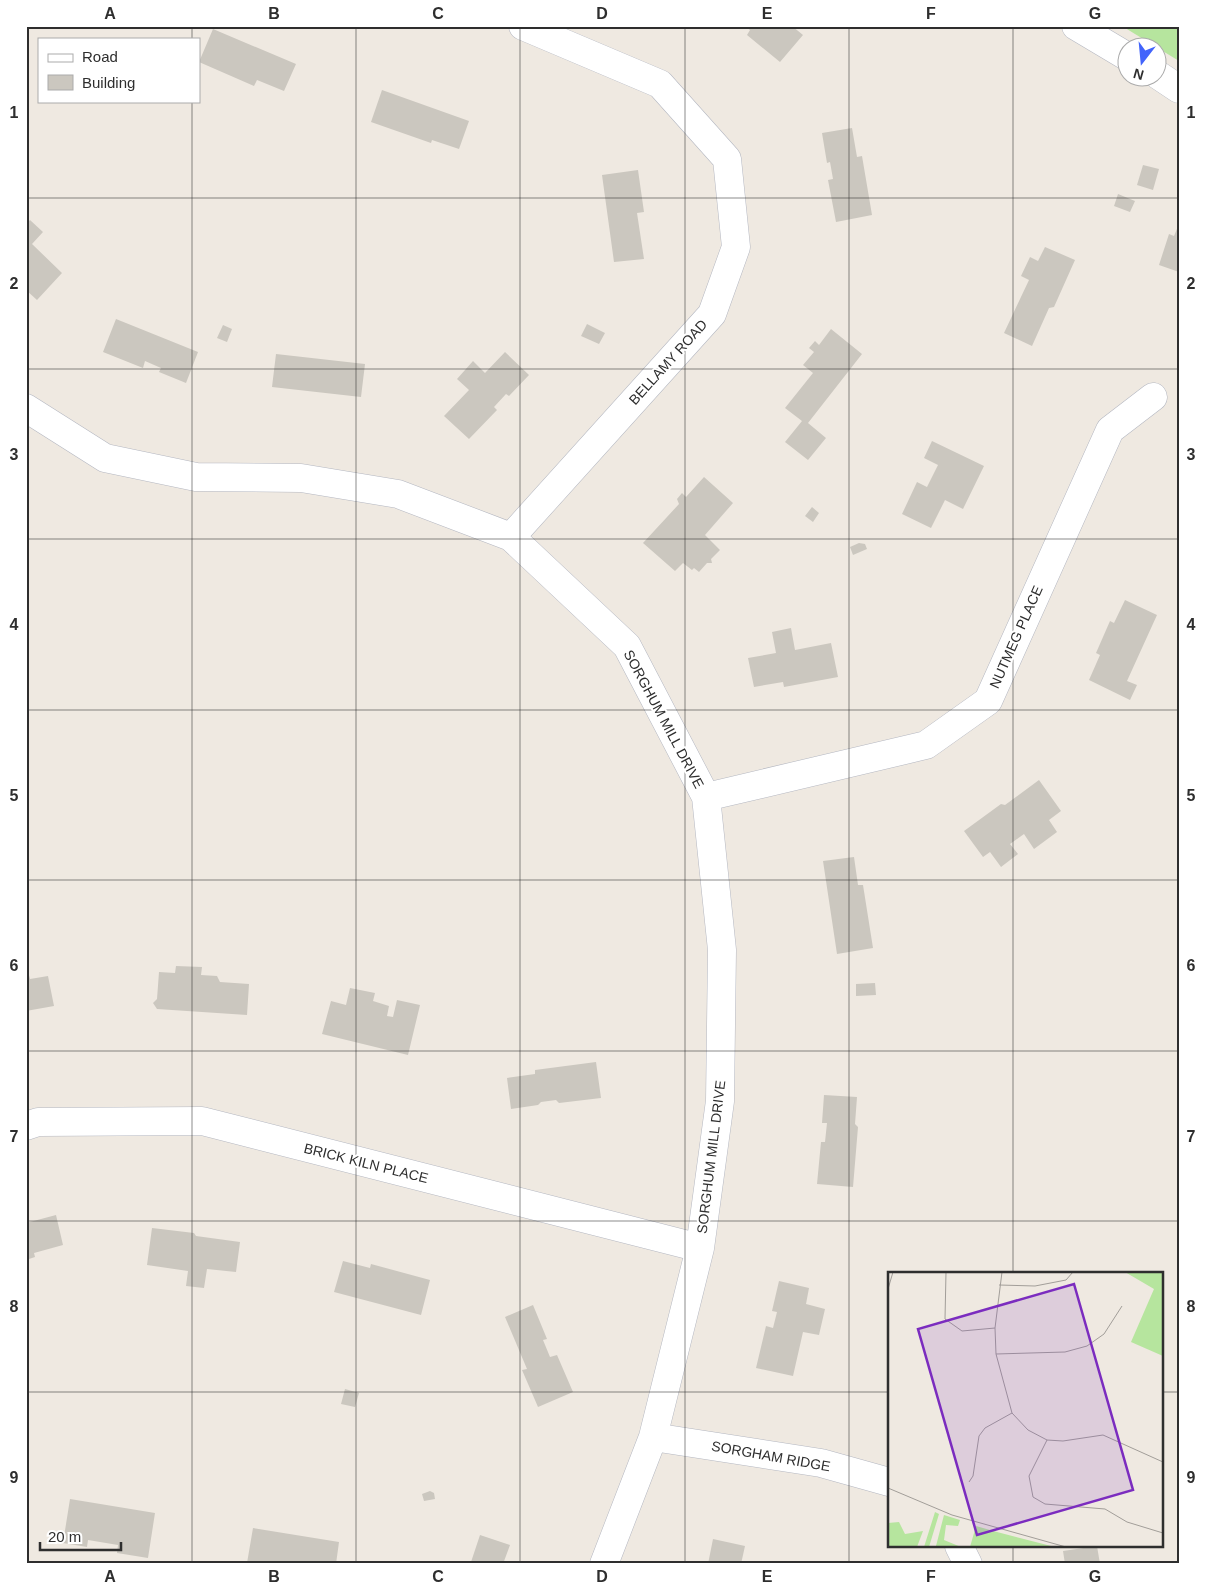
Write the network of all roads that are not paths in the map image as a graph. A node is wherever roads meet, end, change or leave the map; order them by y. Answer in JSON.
{"nodes":[{"id":1,"x":523,"y":26,"type":"edge"},
{"id":2,"x":1076,"y":26,"type":"edge"},
{"id":3,"x":1118,"y":51,"type":"edge"},
{"id":4,"x":1168,"y":82,"type":"edge"},
{"id":5,"x":1179,"y":89,"type":"edge"},
{"id":6,"x":1153,"y":397,"type":"dead end"},
{"id":7,"x":26,"y":408,"type":"edge"},
{"id":8,"x":511,"y":537,"type":"junction"},
{"id":9,"x":706,"y":797,"type":"junction"},
{"id":10,"x":26,"y":1126,"type":"edge"},
{"id":11,"x":700,"y":1248,"type":"junction"},
{"id":12,"x":652,"y":1437,"type":"junction"},
{"id":13,"x":888,"y":1482,"type":"edge"},
{"id":14,"x":960,"y":1548,"type":"edge"},
{"id":15,"x":604,"y":1564,"type":"edge"},
{"id":16,"x":968,"y":1564,"type":"edge"}],
"edges":[{"from":1,"to":8,"type":"street","name":"BELLAMY ROAD"},
{"from":2,"to":3,"type":"street"},
{"from":4,"to":5,"type":"street"},
{"from":6,"to":9,"type":"street","name":"NUTMEG PLACE"},
{"from":7,"to":8,"type":"street","name":"SORGHUM MILL DRIVE"},
{"from":8,"to":9,"type":"street","name":"SORGHUM MILL DRIVE"},
{"from":9,"to":11,"type":"street","name":"SORGHUM MILL DRIVE"},
{"from":10,"to":11,"type":"street","name":"BRICK KILN PLACE"},
{"from":11,"to":12,"type":"street","name":"SORGHUM MILL DRIVE"},
{"from":12,"to":13,"type":"street","name":"SORGHAM RIDGE"},
{"from":12,"to":15,"type":"street","name":"SORGHUM MILL DRIVE"},
{"from":14,"to":16,"type":"street"}]}
